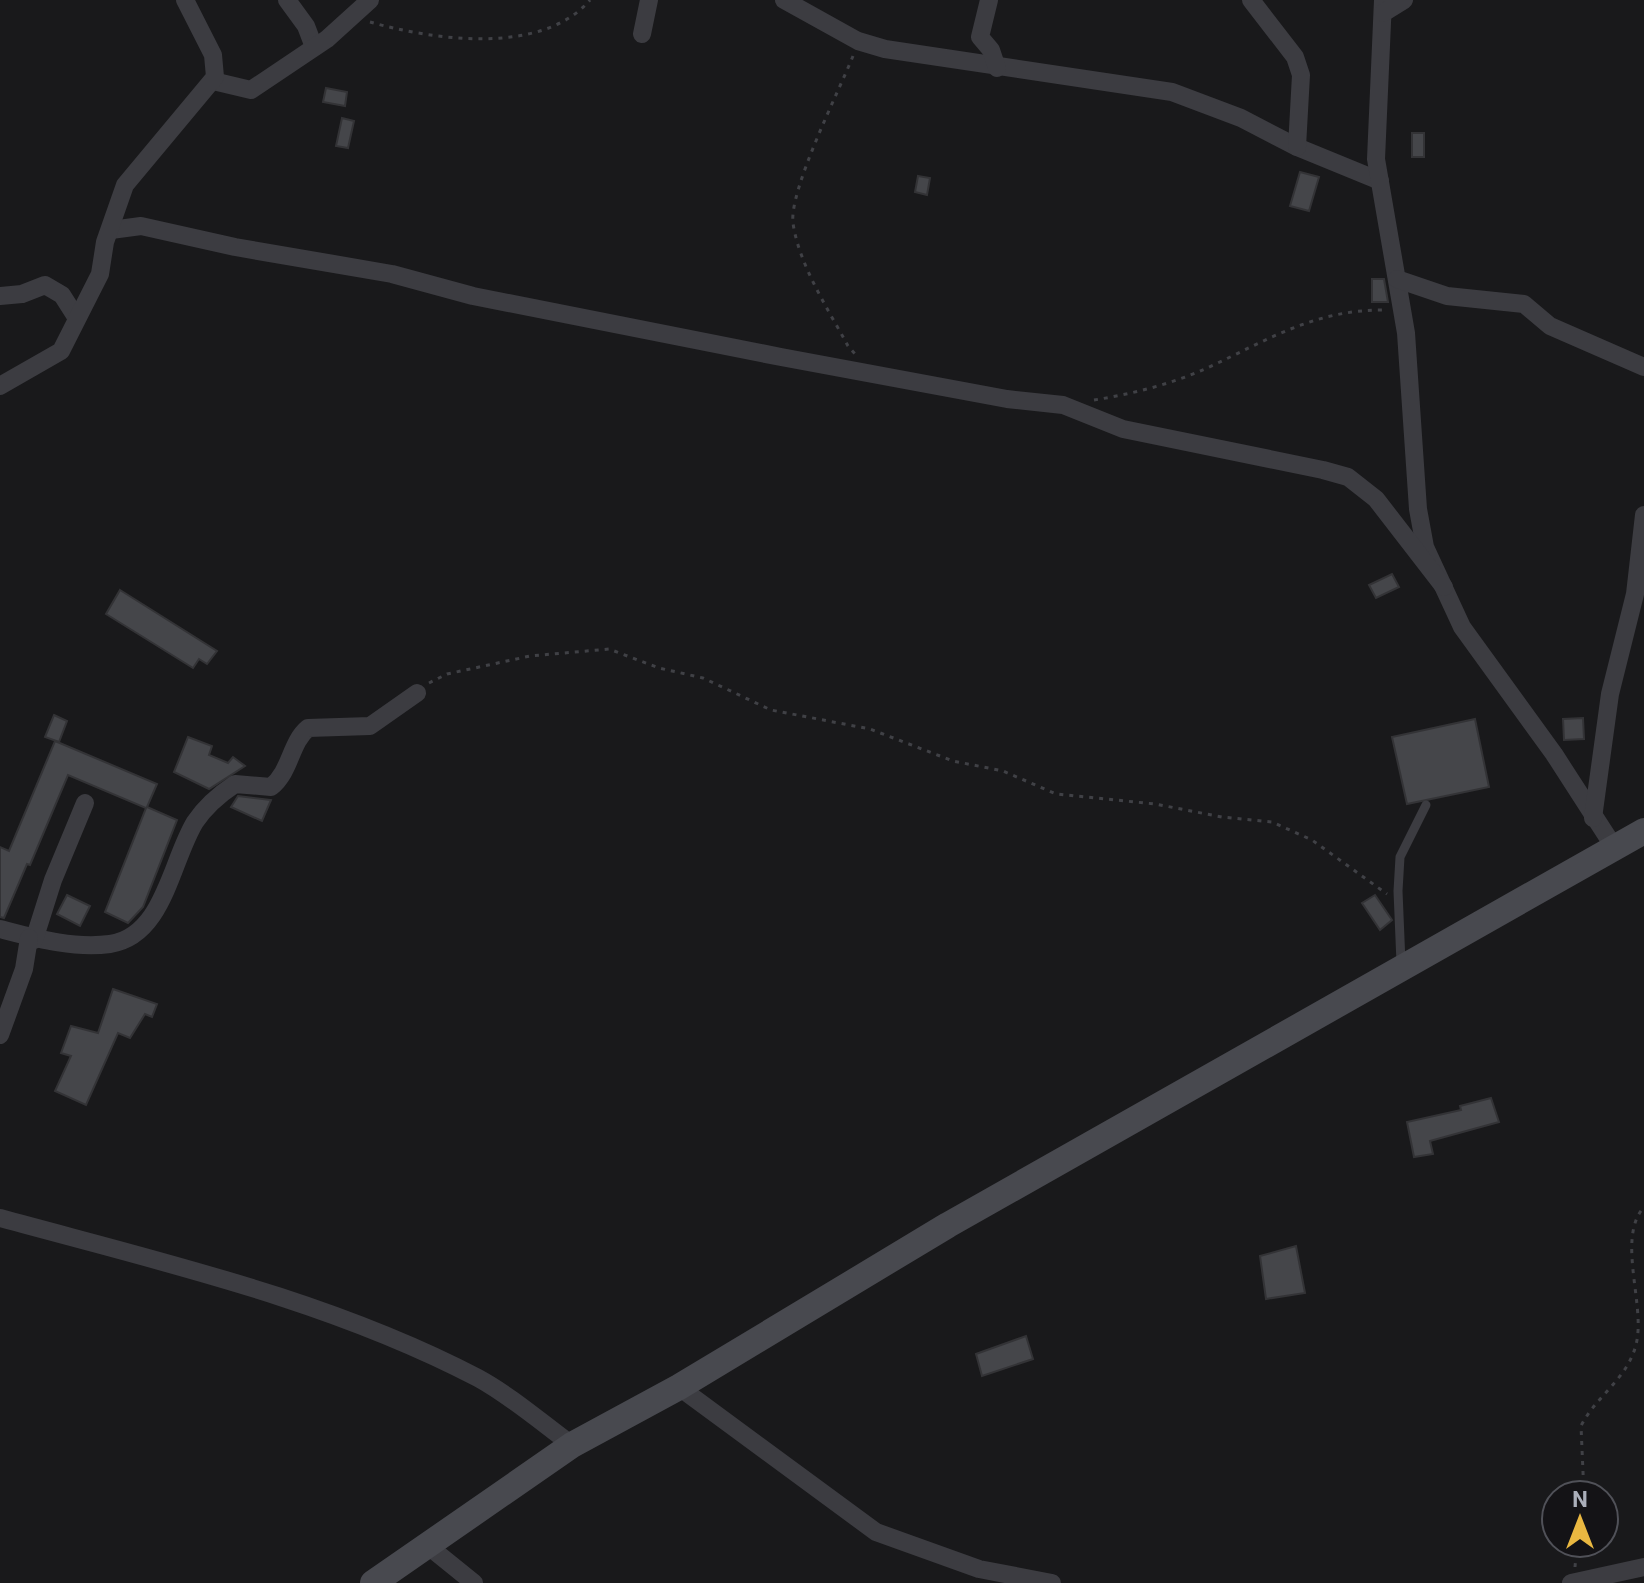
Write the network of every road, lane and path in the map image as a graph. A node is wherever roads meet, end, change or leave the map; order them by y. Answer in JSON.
{"nodes":[{"id":1,"x":185,"y":0,"type":"edge"},
{"id":2,"x":287,"y":0,"type":"edge"},
{"id":3,"x":370,"y":0,"type":"edge"},
{"id":4,"x":590,"y":0,"type":"edge"},
{"id":5,"x":649,"y":0,"type":"edge"},
{"id":6,"x":784,"y":0,"type":"edge"},
{"id":7,"x":989,"y":0,"type":"edge"},
{"id":8,"x":1251,"y":0,"type":"edge"},
{"id":9,"x":1404,"y":0,"type":"edge"},
{"id":10,"x":1383,"y":6,"type":"edge"},
{"id":11,"x":354,"y":17,"type":"junction"},
{"id":12,"x":642,"y":34,"type":"dead end"},
{"id":13,"x":858,"y":41,"type":"junction"},
{"id":14,"x":314,"y":47,"type":"junction"},
{"id":15,"x":997,"y":68,"type":"junction"},
{"id":16,"x":213,"y":81,"type":"junction"},
{"id":17,"x":1297,"y":147,"type":"junction"},
{"id":18,"x":1380,"y":181,"type":"junction"},
{"id":19,"x":111,"y":230,"type":"junction"},
{"id":20,"x":1397,"y":279,"type":"junction"},
{"id":21,"x":0,"y":296,"type":"edge"},
{"id":22,"x":1402,"y":310,"type":"junction"},
{"id":23,"x":76,"y":317,"type":"junction"},
{"id":24,"x":1644,"y":367,"type":"edge"},
{"id":25,"x":872,"y":373,"type":"junction"},
{"id":26,"x":0,"y":386,"type":"edge"},
{"id":27,"x":1063,"y":405,"type":"junction"},
{"id":28,"x":1644,"y":515,"type":"edge"},
{"id":29,"x":1641,"y":560,"type":"edge"},
{"id":30,"x":1444,"y":587,"type":"junction"},
{"id":31,"x":417,"y":693,"type":"joint"},
{"id":32,"x":85,"y":803,"type":"dead end"},
{"id":33,"x":1426,"y":805,"type":"dead end"},
{"id":34,"x":1593,"y":818,"type":"junction"},
{"id":35,"x":1644,"y":831,"type":"edge"},
{"id":36,"x":1614,"y":847,"type":"junction"},
{"id":37,"x":1398,"y":902,"type":"junction"},
{"id":38,"x":0,"y":929,"type":"edge"},
{"id":39,"x":31,"y":939,"type":"junction"},
{"id":40,"x":1401,"y":967,"type":"junction"},
{"id":41,"x":0,"y":1035,"type":"edge"},
{"id":42,"x":1644,"y":1207,"type":"edge"},
{"id":43,"x":0,"y":1218,"type":"edge"},
{"id":44,"x":679,"y":1387,"type":"junction"},
{"id":45,"x":572,"y":1445,"type":"junction"},
{"id":46,"x":1583,"y":1479,"type":"edge"},
{"id":47,"x":427,"y":1545,"type":"junction"},
{"id":48,"x":1575,"y":1559,"type":"edge"},
{"id":49,"x":1644,"y":1567,"type":"edge"},
{"id":50,"x":979,"y":1569,"type":"junction"},
{"id":51,"x":460,"y":1579,"type":"edge"},
{"id":52,"x":373,"y":1583,"type":"edge"},
{"id":53,"x":1004,"y":1583,"type":"edge"},
{"id":54,"x":1052,"y":1583,"type":"edge"},
{"id":55,"x":1572,"y":1583,"type":"edge"}],
"edges":[{"from":1,"to":16,"type":"street"},
{"from":2,"to":14,"type":"street"},
{"from":3,"to":11,"type":"street"},
{"from":4,"to":11,"type":"path"},
{"from":5,"to":12,"type":"street"},
{"from":6,"to":13,"type":"street"},
{"from":7,"to":15,"type":"street"},
{"from":8,"to":17,"type":"street"},
{"from":9,"to":10,"type":"street"},
{"from":10,"to":18,"type":"street"},
{"from":11,"to":14,"type":"street"},
{"from":13,"to":15,"type":"street"},
{"from":13,"to":25,"type":"path"},
{"from":14,"to":16,"type":"street"},
{"from":15,"to":17,"type":"street"},
{"from":16,"to":19,"type":"street"},
{"from":17,"to":18,"type":"street"},
{"from":18,"to":20,"type":"street"},
{"from":19,"to":23,"type":"street"},
{"from":19,"to":25,"type":"street"},
{"from":20,"to":22,"type":"street"},
{"from":20,"to":24,"type":"street"},
{"from":21,"to":23,"type":"street"},
{"from":22,"to":27,"type":"path"},
{"from":22,"to":30,"type":"street"},
{"from":23,"to":26,"type":"street"},
{"from":25,"to":27,"type":"street"},
{"from":27,"to":30,"type":"street"},
{"from":28,"to":29,"type":"street"},
{"from":29,"to":34,"type":"street"},
{"from":30,"to":34,"type":"street"},
{"from":31,"to":37,"type":"path"},
{"from":31,"to":39,"type":"street"},
{"from":32,"to":39,"type":"street"},
{"from":33,"to":37,"type":"lane"},
{"from":34,"to":36,"type":"street"},
{"from":35,"to":36,"type":"street"},
{"from":36,"to":40,"type":"street"},
{"from":37,"to":40,"type":"lane"},
{"from":38,"to":39,"type":"street"},
{"from":39,"to":41,"type":"street"},
{"from":40,"to":44,"type":"street"},
{"from":42,"to":46,"type":"path"},
{"from":43,"to":45,"type":"street"},
{"from":44,"to":45,"type":"street"},
{"from":44,"to":50,"type":"street"},
{"from":45,"to":47,"type":"street"},
{"from":47,"to":51,"type":"street"},
{"from":47,"to":52,"type":"street"},
{"from":48,"to":55,"type":"path"},
{"from":49,"to":55,"type":"street"},
{"from":50,"to":53,"type":"street"},
{"from":50,"to":54,"type":"street"}]}
